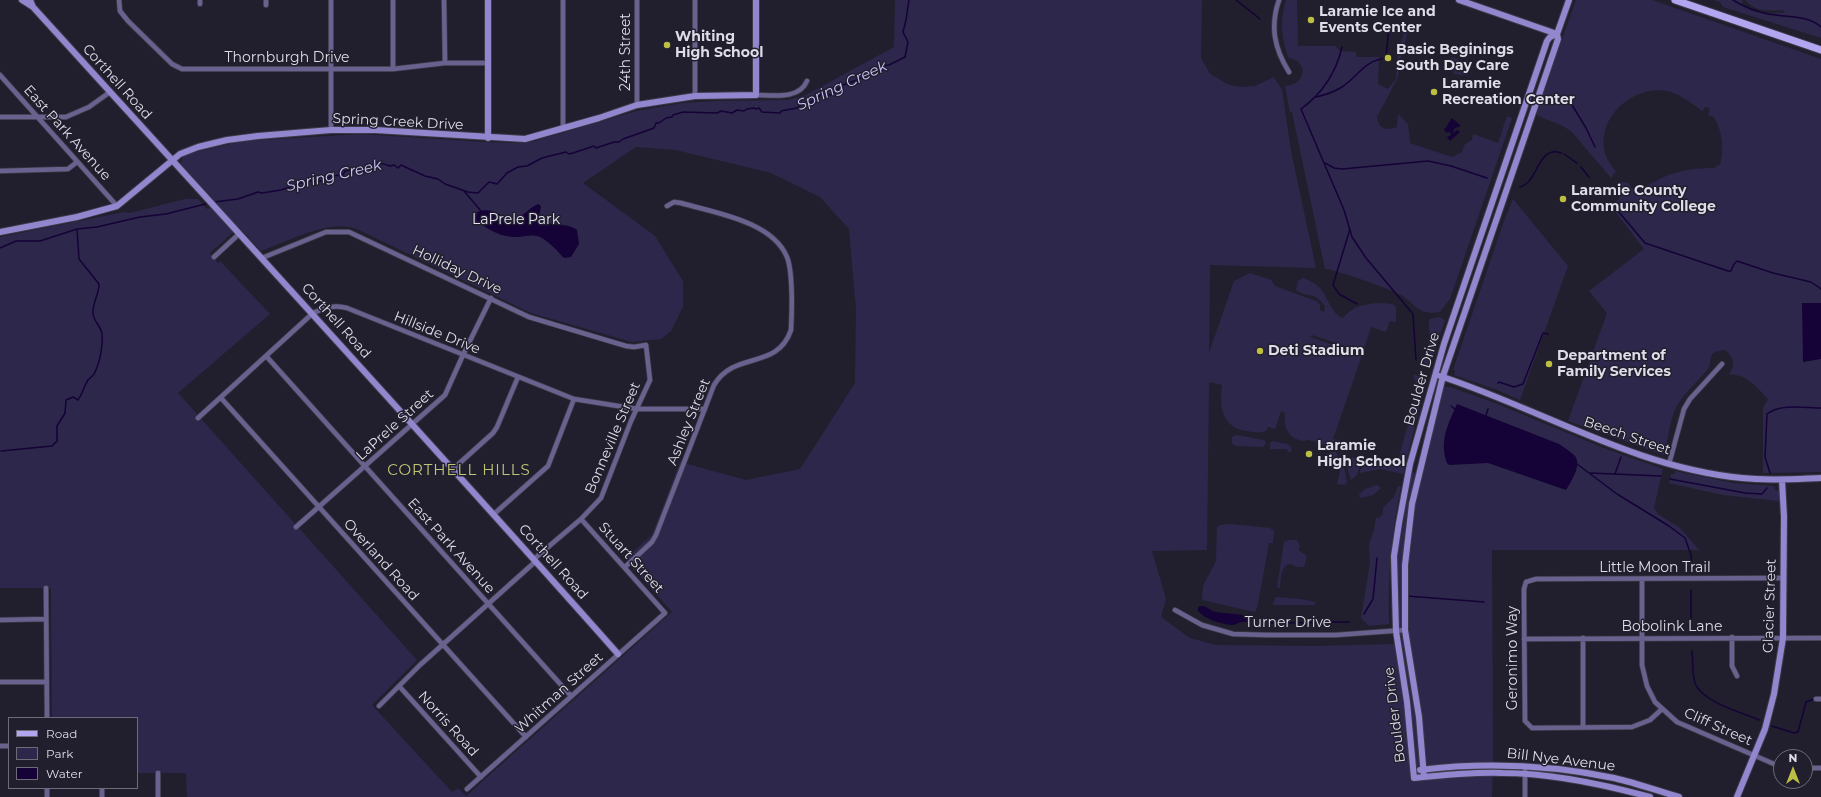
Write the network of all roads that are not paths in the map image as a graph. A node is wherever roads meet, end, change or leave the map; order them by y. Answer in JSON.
{"nodes":[{"id":1,"x":22,"y":0,"type":"edge"},
{"id":2,"x":30,"y":0,"type":"edge"},
{"id":3,"x":119,"y":0,"type":"edge"},
{"id":4,"x":331,"y":0,"type":"edge"},
{"id":5,"x":393,"y":0,"type":"edge"},
{"id":6,"x":444,"y":0,"type":"edge"},
{"id":7,"x":488,"y":0,"type":"edge"},
{"id":8,"x":563,"y":0,"type":"edge"},
{"id":9,"x":637,"y":0,"type":"edge"},
{"id":10,"x":695,"y":0,"type":"edge"},
{"id":11,"x":756,"y":0,"type":"edge"},
{"id":12,"x":1279,"y":0,"type":"edge"},
{"id":13,"x":1459,"y":0,"type":"edge"},
{"id":14,"x":1569,"y":0,"type":"edge"},
{"id":15,"x":1675,"y":0,"type":"edge"},
{"id":16,"x":33,"y":6,"type":"junction"},
{"id":17,"x":1557,"y":34,"type":"junction"},
{"id":18,"x":1821,"y":50,"type":"edge"},
{"id":19,"x":444,"y":63,"type":"junction"},
{"id":20,"x":488,"y":63,"type":"junction"},
{"id":21,"x":331,"y":69,"type":"junction"},
{"id":22,"x":393,"y":69,"type":"junction"},
{"id":23,"x":1289,"y":72,"type":"dead end"},
{"id":24,"x":0,"y":76,"type":"edge"},
{"id":25,"x":807,"y":81,"type":"dead end"},
{"id":26,"x":110,"y":92,"type":"junction"},
{"id":27,"x":756,"y":95,"type":"junction"},
{"id":28,"x":695,"y":96,"type":"junction"},
{"id":29,"x":637,"y":105,"type":"junction"},
{"id":30,"x":37,"y":117,"type":"junction"},
{"id":31,"x":0,"y":118,"type":"edge"},
{"id":32,"x":563,"y":128,"type":"junction"},
{"id":33,"x":331,"y":130,"type":"junction"},
{"id":34,"x":488,"y":138,"type":"junction"},
{"id":35,"x":172,"y":160,"type":"junction"},
{"id":36,"x":77,"y":162,"type":"junction"},
{"id":37,"x":0,"y":171,"type":"edge"},
{"id":38,"x":117,"y":206,"type":"junction"},
{"id":39,"x":667,"y":206,"type":"dead end"},
{"id":40,"x":0,"y":232,"type":"edge"},
{"id":41,"x":239,"y":234,"type":"junction"},
{"id":42,"x":214,"y":257,"type":"dead end"},
{"id":43,"x":262,"y":258,"type":"junction"},
{"id":44,"x":491,"y":298,"type":"junction"},
{"id":45,"x":313,"y":314,"type":"junction"},
{"id":46,"x":646,"y":345,"type":"joint"},
{"id":47,"x":463,"y":355,"type":"junction"},
{"id":48,"x":267,"y":357,"type":"junction"},
{"id":49,"x":1722,"y":364,"type":"dead end"},
{"id":50,"x":1435,"y":374,"type":"junction"},
{"id":51,"x":1443,"y":376,"type":"junction"},
{"id":52,"x":518,"y":377,"type":"junction"},
{"id":53,"x":221,"y":398,"type":"junction"},
{"id":54,"x":574,"y":399,"type":"junction"},
{"id":55,"x":637,"y":409,"type":"junction"},
{"id":56,"x":705,"y":410,"type":"junction"},
{"id":57,"x":198,"y":418,"type":"dead end"},
{"id":58,"x":413,"y":423,"type":"junction"},
{"id":59,"x":1669,"y":464,"type":"junction"},
{"id":60,"x":365,"y":467,"type":"junction"},
{"id":61,"x":453,"y":468,"type":"junction"},
{"id":62,"x":1821,"y":478,"type":"edge"},
{"id":63,"x":1782,"y":480,"type":"junction"},
{"id":64,"x":319,"y":508,"type":"junction"},
{"id":65,"x":494,"y":514,"type":"junction"},
{"id":66,"x":581,"y":519,"type":"junction"},
{"id":67,"x":296,"y":527,"type":"dead end"},
{"id":68,"x":535,"y":560,"type":"junction"},
{"id":69,"x":625,"y":567,"type":"junction"},
{"id":70,"x":1784,"y":578,"type":"junction"},
{"id":71,"x":1642,"y":579,"type":"junction"},
{"id":72,"x":1526,"y":582,"type":"joint"},
{"id":73,"x":46,"y":588,"type":"dead end"},
{"id":74,"x":488,"y":604,"type":"junction"},
{"id":75,"x":1175,"y":610,"type":"dead end"},
{"id":76,"x":665,"y":613,"type":"joint"},
{"id":77,"x":0,"y":620,"type":"edge"},
{"id":78,"x":46,"y":620,"type":"junction"},
{"id":79,"x":1405,"y":630,"type":"junction"},
{"id":80,"x":1396,"y":631,"type":"junction"},
{"id":81,"x":1732,"y":637,"type":"junction"},
{"id":82,"x":1583,"y":638,"type":"junction"},
{"id":83,"x":1642,"y":638,"type":"junction"},
{"id":84,"x":1783,"y":638,"type":"junction"},
{"id":85,"x":1821,"y":638,"type":"edge"},
{"id":86,"x":1524,"y":639,"type":"junction"},
{"id":87,"x":442,"y":645,"type":"junction"},
{"id":88,"x":618,"y":654,"type":"junction"},
{"id":89,"x":1737,"y":676,"type":"dead end"},
{"id":90,"x":0,"y":682,"type":"edge"},
{"id":91,"x":47,"y":682,"type":"junction"},
{"id":92,"x":399,"y":686,"type":"junction"},
{"id":93,"x":570,"y":696,"type":"junction"},
{"id":94,"x":378,"y":706,"type":"dead end"},
{"id":95,"x":1662,"y":709,"type":"junction"},
{"id":96,"x":47,"y":717,"type":"edge"},
{"id":97,"x":1583,"y":727,"type":"junction"},
{"id":98,"x":526,"y":738,"type":"junction"},
{"id":99,"x":1755,"y":755,"type":"junction"},
{"id":100,"x":1773,"y":763,"type":"edge"},
{"id":101,"x":1525,"y":766,"type":"junction"},
{"id":102,"x":1423,"y":770,"type":"junction"},
{"id":103,"x":1413,"y":772,"type":"junction"},
{"id":104,"x":158,"y":773,"type":"dead end"},
{"id":105,"x":1525,"y":774,"type":"junction"},
{"id":106,"x":481,"y":777,"type":"junction"},
{"id":107,"x":1424,"y":777,"type":"junction"},
{"id":108,"x":467,"y":789,"type":"dead end"},
{"id":109,"x":1650,"y":789,"type":"junction"},
{"id":110,"x":158,"y":797,"type":"edge"},
{"id":111,"x":1526,"y":797,"type":"edge"},
{"id":112,"x":1649,"y":797,"type":"edge"},
{"id":113,"x":1679,"y":797,"type":"edge"},
{"id":114,"x":1737,"y":797,"type":"edge"}],
"edges":[{"from":1,"to":16,"type":"street","name":"Corthell Road"},
{"from":2,"to":16,"type":"street","name":"Corthell Road"},
{"from":3,"to":21,"type":"street","name":"Thornburgh Drive"},
{"from":4,"to":21,"type":"street"},
{"from":5,"to":22,"type":"street"},
{"from":6,"to":19,"type":"street"},
{"from":7,"to":20,"type":"street"},
{"from":8,"to":32,"type":"street"},
{"from":9,"to":29,"type":"street","name":"24th Street"},
{"from":10,"to":28,"type":"street"},
{"from":11,"to":27,"type":"street"},
{"from":12,"to":23,"type":"street"},
{"from":13,"to":17,"type":"street"},
{"from":14,"to":17,"type":"street","name":"Boulder Drive"},
{"from":15,"to":18,"type":"main road"},
{"from":16,"to":26,"type":"street","name":"Corthell Road"},
{"from":17,"to":50,"type":"street","name":"Boulder Drive"},
{"from":17,"to":51,"type":"street","name":"Boulder Drive"},
{"from":19,"to":20,"type":"street","name":"Thornburgh Drive"},
{"from":19,"to":22,"type":"street","name":"Thornburgh Drive"},
{"from":20,"to":34,"type":"street"},
{"from":21,"to":22,"type":"street","name":"Thornburgh Drive"},
{"from":21,"to":33,"type":"street"},
{"from":24,"to":30,"type":"street","name":"East Park Avenue"},
{"from":25,"to":27,"type":"street","name":"Spring Creek Drive"},
{"from":26,"to":30,"type":"street"},
{"from":26,"to":35,"type":"street","name":"Corthell Road"},
{"from":27,"to":28,"type":"street","name":"Spring Creek Drive"},
{"from":28,"to":29,"type":"street","name":"Spring Creek Drive"},
{"from":29,"to":32,"type":"street","name":"Spring Creek Drive"},
{"from":30,"to":31,"type":"street"},
{"from":30,"to":36,"type":"street","name":"East Park Avenue"},
{"from":32,"to":34,"type":"street","name":"Spring Creek Drive"},
{"from":33,"to":34,"type":"street","name":"Spring Creek Drive"},
{"from":33,"to":35,"type":"street","name":"Spring Creek Drive"},
{"from":35,"to":38,"type":"street","name":"Spring Creek Drive"},
{"from":35,"to":41,"type":"street","name":"Corthell Road"},
{"from":36,"to":37,"type":"street"},
{"from":36,"to":38,"type":"street","name":"East Park Avenue"},
{"from":38,"to":40,"type":"street","name":"Spring Creek Drive"},
{"from":39,"to":56,"type":"street","name":"Ashley Street"},
{"from":41,"to":42,"type":"street"},
{"from":41,"to":43,"type":"street","name":"Corthell Road"},
{"from":43,"to":44,"type":"street","name":"Holliday Drive"},
{"from":43,"to":45,"type":"street","name":"Corthell Road"},
{"from":44,"to":46,"type":"street","name":"Holliday Drive"},
{"from":44,"to":47,"type":"street","name":"LaPrele Street"},
{"from":45,"to":47,"type":"street","name":"Hillside Drive"},
{"from":45,"to":48,"type":"street","name":"Hillside Drive"},
{"from":45,"to":58,"type":"street","name":"Corthell Road"},
{"from":46,"to":55,"type":"street","name":"Bonneville Street"},
{"from":47,"to":52,"type":"street","name":"Hillside Drive"},
{"from":47,"to":58,"type":"street","name":"LaPrele Street"},
{"from":48,"to":53,"type":"street","name":"Hillside Drive"},
{"from":48,"to":60,"type":"street","name":"East Park Avenue"},
{"from":49,"to":59,"type":"street"},
{"from":50,"to":51,"type":"street","name":"Beech Street"},
{"from":50,"to":80,"type":"street","name":"Boulder Drive"},
{"from":51,"to":59,"type":"street","name":"Beech Street"},
{"from":51,"to":79,"type":"street","name":"Boulder Drive"},
{"from":52,"to":54,"type":"street","name":"Hillside Drive"},
{"from":52,"to":61,"type":"street"},
{"from":53,"to":57,"type":"street","name":"Hillside Drive"},
{"from":53,"to":64,"type":"street","name":"Overland Road"},
{"from":54,"to":55,"type":"street","name":"Hillside Drive"},
{"from":54,"to":65,"type":"street"},
{"from":55,"to":56,"type":"street","name":"Hillside Drive"},
{"from":55,"to":66,"type":"street","name":"Bonneville Street"},
{"from":56,"to":69,"type":"street","name":"Ashley Street"},
{"from":58,"to":60,"type":"street","name":"LaPrele Street"},
{"from":58,"to":61,"type":"street","name":"Corthell Road"},
{"from":59,"to":63,"type":"street","name":"Beech Street"},
{"from":60,"to":64,"type":"street","name":"LaPrele Street"},
{"from":60,"to":74,"type":"street","name":"East Park Avenue"},
{"from":61,"to":65,"type":"street","name":"Corthell Road"},
{"from":62,"to":63,"type":"street","name":"Beech Street"},
{"from":63,"to":70,"type":"street","name":"Glacier Street"},
{"from":64,"to":67,"type":"street","name":"LaPrele Street"},
{"from":64,"to":87,"type":"street","name":"Overland Road"},
{"from":65,"to":68,"type":"street","name":"Corthell Road"},
{"from":66,"to":68,"type":"street","name":"Bonneville Street"},
{"from":66,"to":69,"type":"street","name":"Stuart Street"},
{"from":68,"to":74,"type":"street","name":"Bonneville Street"},
{"from":68,"to":88,"type":"street","name":"Corthell Road"},
{"from":69,"to":76,"type":"street","name":"Stuart Street"},
{"from":70,"to":71,"type":"street","name":"Little Moon Trail"},
{"from":70,"to":84,"type":"street","name":"Glacier Street"},
{"from":71,"to":72,"type":"street","name":"Little Moon Trail"},
{"from":71,"to":83,"type":"street","name":"Cliff Street"},
{"from":72,"to":86,"type":"street","name":"Geronimo Way"},
{"from":73,"to":78,"type":"street"},
{"from":74,"to":87,"type":"street","name":"Bonneville Street"},
{"from":74,"to":93,"type":"street","name":"East Park Avenue"},
{"from":75,"to":80,"type":"street","name":"Turner Drive"},
{"from":76,"to":88,"type":"street","name":"Whitman Street"},
{"from":77,"to":78,"type":"street"},
{"from":78,"to":91,"type":"street"},
{"from":79,"to":80,"type":"street","name":"Turner Drive"},
{"from":79,"to":102,"type":"street","name":"Boulder Drive"},
{"from":80,"to":103,"type":"street","name":"Boulder Drive"},
{"from":81,"to":83,"type":"street","name":"Bobolink Lane"},
{"from":81,"to":84,"type":"street","name":"Bobolink Lane"},
{"from":81,"to":89,"type":"street"},
{"from":82,"to":83,"type":"street","name":"Bobolink Lane"},
{"from":82,"to":86,"type":"street","name":"Bobolink Lane"},
{"from":82,"to":97,"type":"street"},
{"from":83,"to":95,"type":"street","name":"Cliff Street"},
{"from":84,"to":85,"type":"street","name":"Bobolink Lane"},
{"from":84,"to":99,"type":"street","name":"Glacier Street"},
{"from":86,"to":97,"type":"street","name":"Geronimo Way"},
{"from":87,"to":92,"type":"street","name":"Bonneville Street"},
{"from":87,"to":98,"type":"street","name":"Overland Road"},
{"from":88,"to":93,"type":"street","name":"Whitman Street"},
{"from":90,"to":91,"type":"street"},
{"from":91,"to":96,"type":"street"},
{"from":92,"to":94,"type":"street","name":"Bonneville Street"},
{"from":92,"to":106,"type":"street","name":"Norris Road"},
{"from":93,"to":98,"type":"street","name":"Whitman Street"},
{"from":95,"to":97,"type":"street"},
{"from":95,"to":99,"type":"street","name":"Cliff Street"},
{"from":98,"to":106,"type":"street","name":"Whitman Street"},
{"from":99,"to":100,"type":"street","name":"Cliff Street"},
{"from":99,"to":114,"type":"street","name":"Glacier Street"},
{"from":101,"to":102,"type":"street","name":"Bill Nye Avenue"},
{"from":101,"to":105,"type":"street"},
{"from":101,"to":109,"type":"street","name":"Bill Nye Avenue"},
{"from":102,"to":103,"type":"street","name":"Bill Nye Avenue"},
{"from":102,"to":107,"type":"street","name":"Boulder Drive"},
{"from":103,"to":107,"type":"street","name":"Bill Nye Avenue"},
{"from":104,"to":110,"type":"street"},
{"from":105,"to":107,"type":"street","name":"Bill Nye Avenue"},
{"from":105,"to":111,"type":"street"},
{"from":105,"to":112,"type":"street","name":"Bill Nye Avenue"},
{"from":106,"to":108,"type":"street","name":"Whitman Street"},
{"from":109,"to":112,"type":"street"},
{"from":109,"to":113,"type":"street","name":"Bill Nye Avenue"}]}
